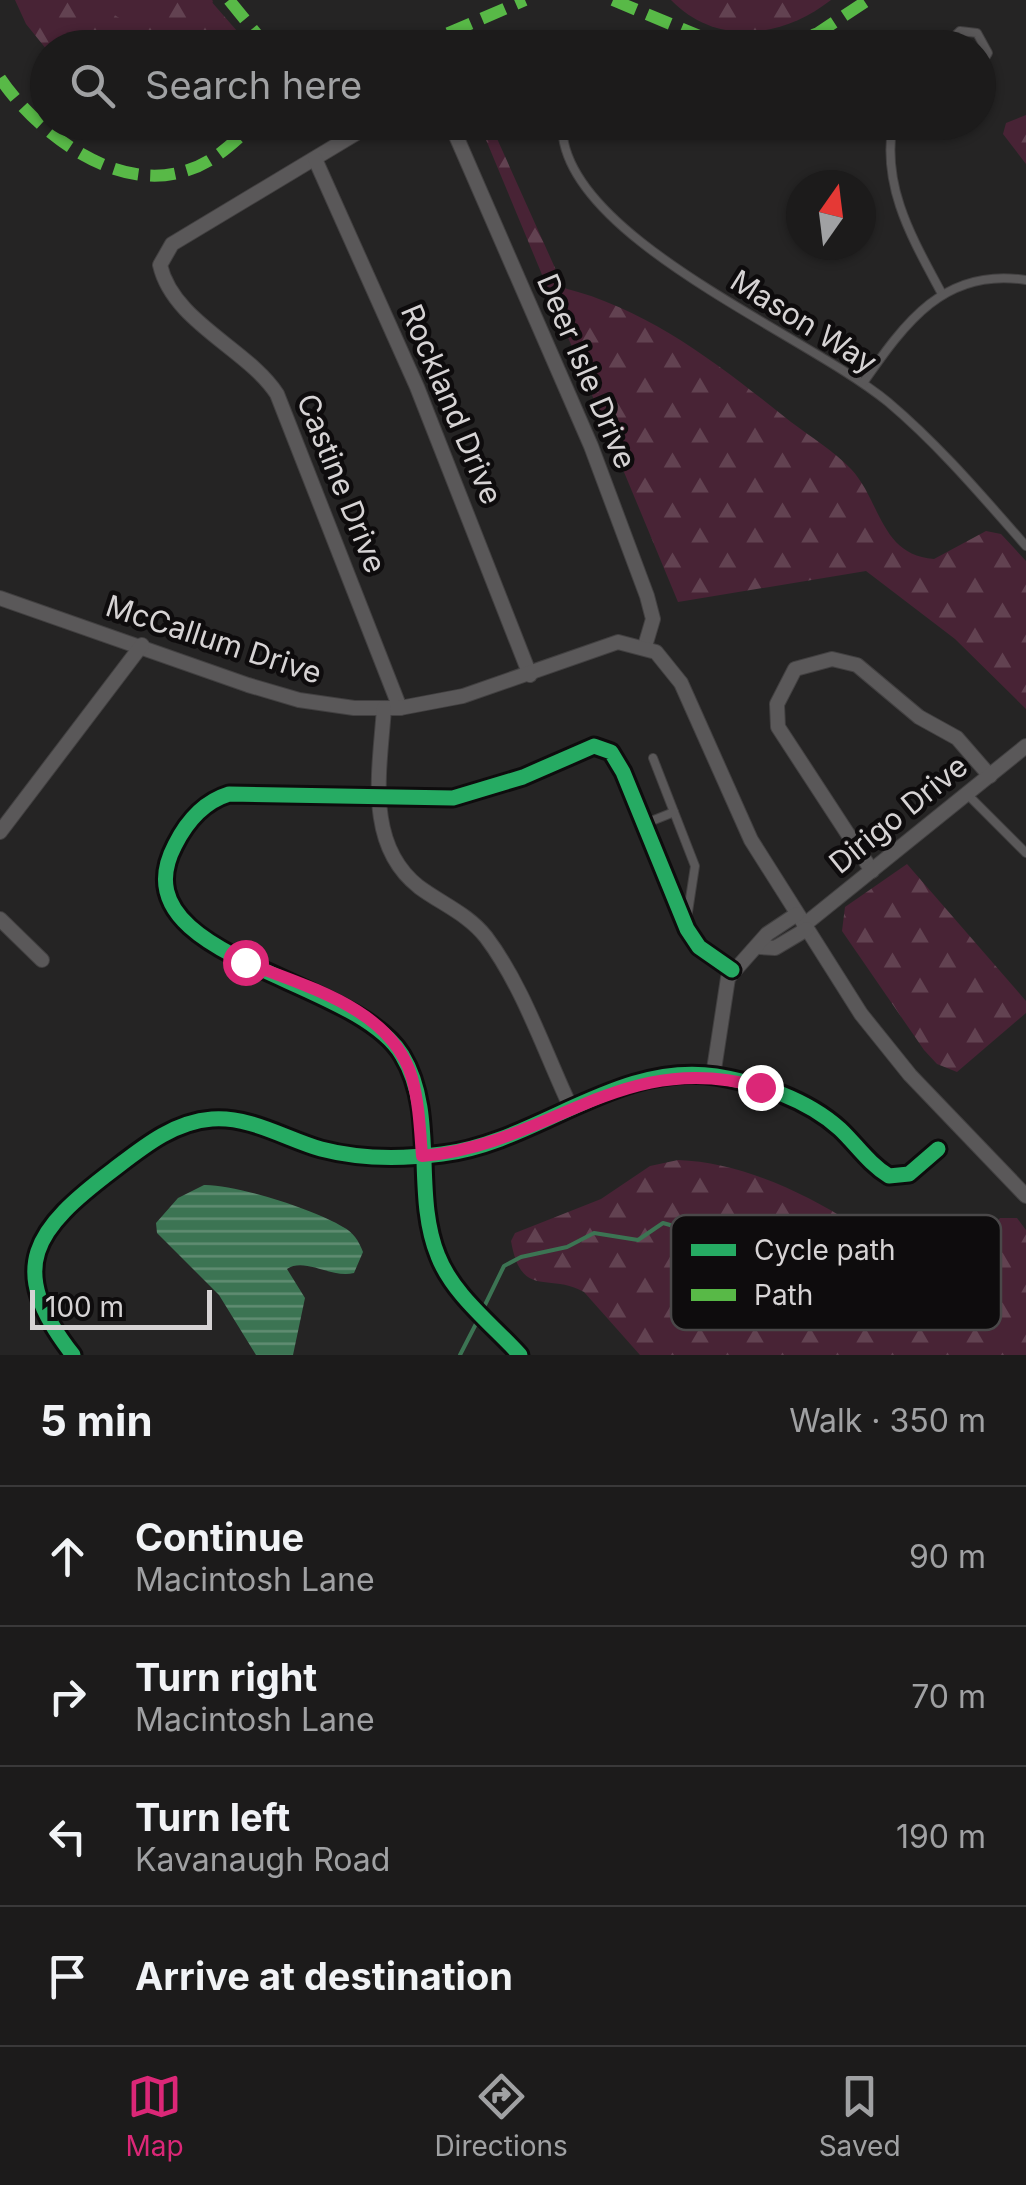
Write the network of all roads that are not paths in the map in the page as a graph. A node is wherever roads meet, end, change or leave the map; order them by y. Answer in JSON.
{"nodes":[{"id":1,"x":345,"y":140,"type":"edge"},
{"id":2,"x":458,"y":140,"type":"edge"},
{"id":3,"x":562,"y":140,"type":"edge"},
{"id":4,"x":892,"y":140,"type":"edge"},
{"id":5,"x":315,"y":159,"type":"junction"},
{"id":6,"x":1026,"y":280,"type":"edge"},
{"id":7,"x":942,"y":292,"type":"junction"},
{"id":8,"x":863,"y":384,"type":"junction"},
{"id":9,"x":1026,"y":546,"type":"edge"},
{"id":10,"x":0,"y":598,"type":"edge"},
{"id":11,"x":142,"y":646,"type":"junction"},
{"id":12,"x":644,"y":646,"type":"junction"},
{"id":13,"x":530,"y":675,"type":"junction"},
{"id":14,"x":392,"y":708,"type":"junction"},
{"id":15,"x":1026,"y":746,"type":"edge"},
{"id":16,"x":653,"y":758,"type":"dead end"},
{"id":17,"x":990,"y":776,"type":"junction"},
{"id":18,"x":967,"y":794,"type":"junction"},
{"id":19,"x":378,"y":795,"type":"junction"},
{"id":20,"x":674,"y":812,"type":"junction"},
{"id":21,"x":644,"y":824,"type":"junction"},
{"id":22,"x":0,"y":832,"type":"edge"},
{"id":23,"x":1026,"y":853,"type":"edge"},
{"id":24,"x":872,"y":871,"type":"junction"},
{"id":25,"x":0,"y":919,"type":"edge"},
{"id":26,"x":803,"y":923,"type":"junction"},
{"id":27,"x":686,"y":926,"type":"junction"},
{"id":28,"x":42,"y":960,"type":"dead end"},
{"id":29,"x":732,"y":970,"type":"junction"},
{"id":30,"x":713,"y":1076,"type":"junction"},
{"id":31,"x":571,"y":1108,"type":"junction"},
{"id":32,"x":938,"y":1149,"type":"dead end"},
{"id":33,"x":422,"y":1156,"type":"junction"},
{"id":34,"x":1026,"y":1196,"type":"edge"},
{"id":35,"x":72,"y":1355,"type":"edge"},
{"id":36,"x":520,"y":1355,"type":"edge"}],
"edges":[{"from":1,"to":5,"type":"street"},
{"from":2,"to":12,"type":"street","name":"Deer Isle Drive"},
{"from":3,"to":8,"type":"lane","name":"Mason Way"},
{"from":4,"to":7,"type":"lane"},
{"from":5,"to":13,"type":"street","name":"Rockland Drive"},
{"from":5,"to":14,"type":"street","name":"Castine Drive"},
{"from":6,"to":7,"type":"lane"},
{"from":7,"to":8,"type":"lane"},
{"from":8,"to":9,"type":"lane","name":"Mason Way"},
{"from":10,"to":11,"type":"street","name":"McCallum Drive"},
{"from":11,"to":14,"type":"street","name":"McCallum Drive"},
{"from":11,"to":22,"type":"street"},
{"from":12,"to":13,"type":"street","name":"McCallum Drive"},
{"from":12,"to":26,"type":"street"},
{"from":13,"to":14,"type":"street","name":"McCallum Drive"},
{"from":14,"to":19,"type":"street"},
{"from":15,"to":17,"type":"street","name":"Dirigo Drive"},
{"from":16,"to":20,"type":"lane"},
{"from":17,"to":18,"type":"street","name":"Dirigo Drive"},
{"from":17,"to":24,"type":"street"},
{"from":18,"to":23,"type":"lane"},
{"from":18,"to":24,"type":"street","name":"Dirigo Drive"},
{"from":19,"to":21,"type":"street"},
{"from":19,"to":31,"type":"street"},
{"from":19,"to":33,"type":"street"},
{"from":20,"to":21,"type":"lane"},
{"from":20,"to":27,"type":"lane"},
{"from":21,"to":27,"type":"street"},
{"from":24,"to":26,"type":"street","name":"Dirigo Drive"},
{"from":25,"to":28,"type":"street"},
{"from":26,"to":29,"type":"street","name":"Dirigo Drive"},
{"from":26,"to":34,"type":"street"},
{"from":27,"to":29,"type":"street"},
{"from":29,"to":30,"type":"street"},
{"from":30,"to":31,"type":"street"},
{"from":30,"to":32,"type":"street"},
{"from":31,"to":33,"type":"street"},
{"from":33,"to":35,"type":"street"},
{"from":33,"to":36,"type":"street"}]}
